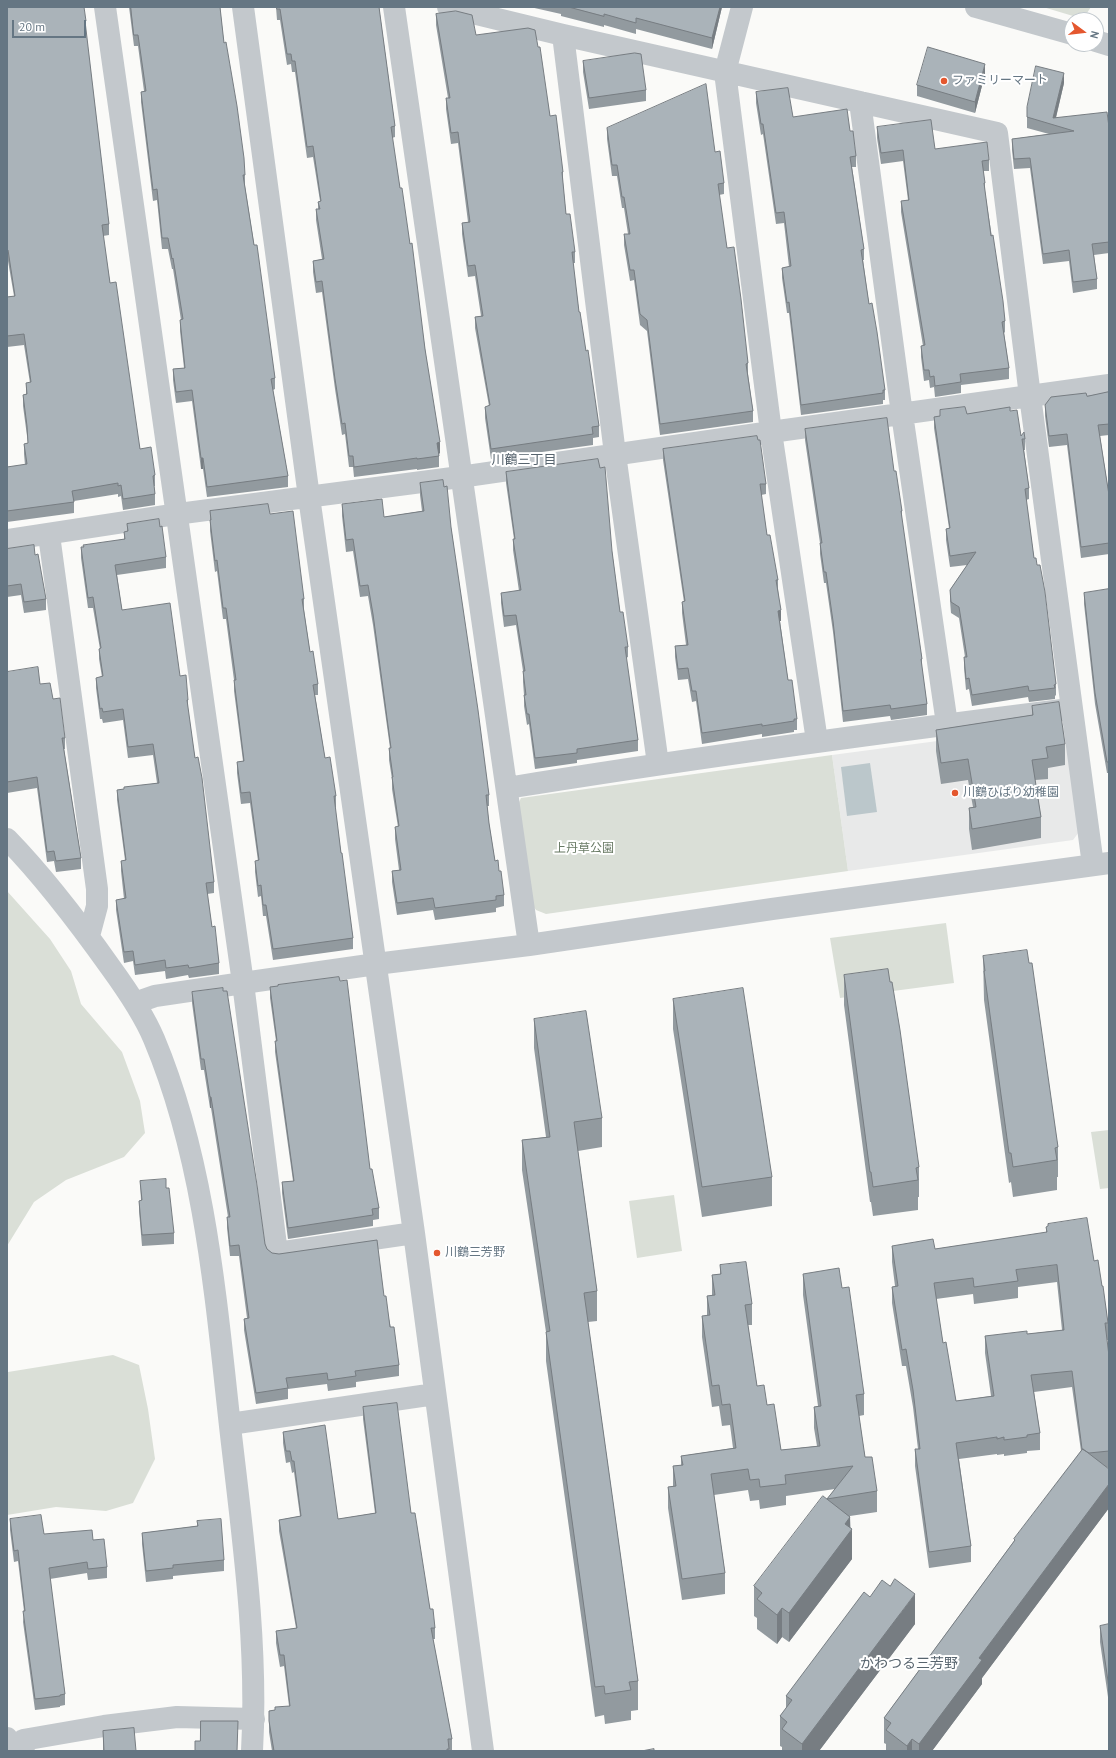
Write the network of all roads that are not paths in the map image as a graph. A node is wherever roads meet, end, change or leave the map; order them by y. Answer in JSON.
{"nodes":[{"id":1,"x":105,"y":7,"type":"edge"},
{"id":2,"x":243,"y":7,"type":"edge"},
{"id":3,"x":394,"y":7,"type":"edge"},
{"id":4,"x":448,"y":7,"type":"edge"},
{"id":5,"x":742,"y":7,"type":"edge"},
{"id":6,"x":976,"y":7,"type":"edge"},
{"id":7,"x":1064,"y":32,"type":"edge"},
{"id":8,"x":563,"y":35,"type":"junction"},
{"id":9,"x":725,"y":72,"type":"junction"},
{"id":10,"x":860,"y":102,"type":"junction"},
{"id":11,"x":1109,"y":385,"type":"edge"},
{"id":12,"x":1030,"y":396,"type":"junction"},
{"id":13,"x":902,"y":414,"type":"junction"},
{"id":14,"x":771,"y":432,"type":"junction"},
{"id":15,"x":615,"y":454,"type":"junction"},
{"id":16,"x":460,"y":478,"type":"junction"},
{"id":17,"x":309,"y":497,"type":"junction"},
{"id":18,"x":177,"y":514,"type":"junction"},
{"id":19,"x":48,"y":535,"type":"junction"},
{"id":20,"x":7,"y":540,"type":"edge"},
{"id":21,"x":1073,"y":709,"type":"junction"},
{"id":22,"x":947,"y":724,"type":"junction"},
{"id":23,"x":818,"y":741,"type":"junction"},
{"id":24,"x":658,"y":764,"type":"junction"},
{"id":25,"x":507,"y":788,"type":"junction"},
{"id":26,"x":7,"y":838,"type":"edge"},
{"id":27,"x":1101,"y":864,"type":"edge"},
{"id":28,"x":89,"y":936,"type":"junction"},
{"id":29,"x":529,"y":945,"type":"junction"},
{"id":30,"x":376,"y":964,"type":"junction"},
{"id":31,"x":243,"y":983,"type":"junction"},
{"id":32,"x":135,"y":1003,"type":"junction"},
{"id":33,"x":414,"y":1232,"type":"junction"},
{"id":34,"x":435,"y":1394,"type":"junction"},
{"id":35,"x":230,"y":1424,"type":"junction"},
{"id":36,"x":254,"y":1719,"type":"junction"},
{"id":37,"x":14,"y":1743,"type":"edge"},
{"id":38,"x":252,"y":1751,"type":"edge"},
{"id":39,"x":483,"y":1751,"type":"edge"}],
"edges":[{"from":1,"to":18,"type":"street"},
{"from":2,"to":17,"type":"street"},
{"from":3,"to":16,"type":"street"},
{"from":4,"to":8,"type":"street"},
{"from":5,"to":9,"type":"street"},
{"from":6,"to":7,"type":"street"},
{"from":8,"to":9,"type":"street"},
{"from":8,"to":15,"type":"street"},
{"from":9,"to":10,"type":"street"},
{"from":9,"to":14,"type":"street"},
{"from":10,"to":12,"type":"street"},
{"from":10,"to":13,"type":"street"},
{"from":11,"to":12,"type":"street"},
{"from":12,"to":13,"type":"street"},
{"from":12,"to":21,"type":"street"},
{"from":13,"to":14,"type":"street"},
{"from":13,"to":22,"type":"street"},
{"from":14,"to":15,"type":"street"},
{"from":14,"to":23,"type":"street"},
{"from":15,"to":16,"type":"street"},
{"from":15,"to":24,"type":"street"},
{"from":16,"to":17,"type":"street"},
{"from":16,"to":25,"type":"street"},
{"from":17,"to":18,"type":"street"},
{"from":17,"to":30,"type":"street"},
{"from":18,"to":19,"type":"street"},
{"from":18,"to":31,"type":"street"},
{"from":19,"to":20,"type":"street"},
{"from":19,"to":28,"type":"street"},
{"from":21,"to":22,"type":"street"},
{"from":21,"to":27,"type":"street"},
{"from":22,"to":23,"type":"street"},
{"from":23,"to":24,"type":"street"},
{"from":24,"to":25,"type":"street"},
{"from":25,"to":29,"type":"street"},
{"from":26,"to":28,"type":"street"},
{"from":27,"to":29,"type":"street"},
{"from":28,"to":32,"type":"street"},
{"from":29,"to":30,"type":"street"},
{"from":30,"to":31,"type":"street"},
{"from":30,"to":33,"type":"street"},
{"from":31,"to":32,"type":"street"},
{"from":31,"to":33,"type":"street"},
{"from":32,"to":35,"type":"street"},
{"from":33,"to":34,"type":"street"},
{"from":34,"to":35,"type":"street"},
{"from":34,"to":39,"type":"street"},
{"from":35,"to":36,"type":"street"},
{"from":36,"to":37,"type":"street"},
{"from":36,"to":38,"type":"street"}]}
